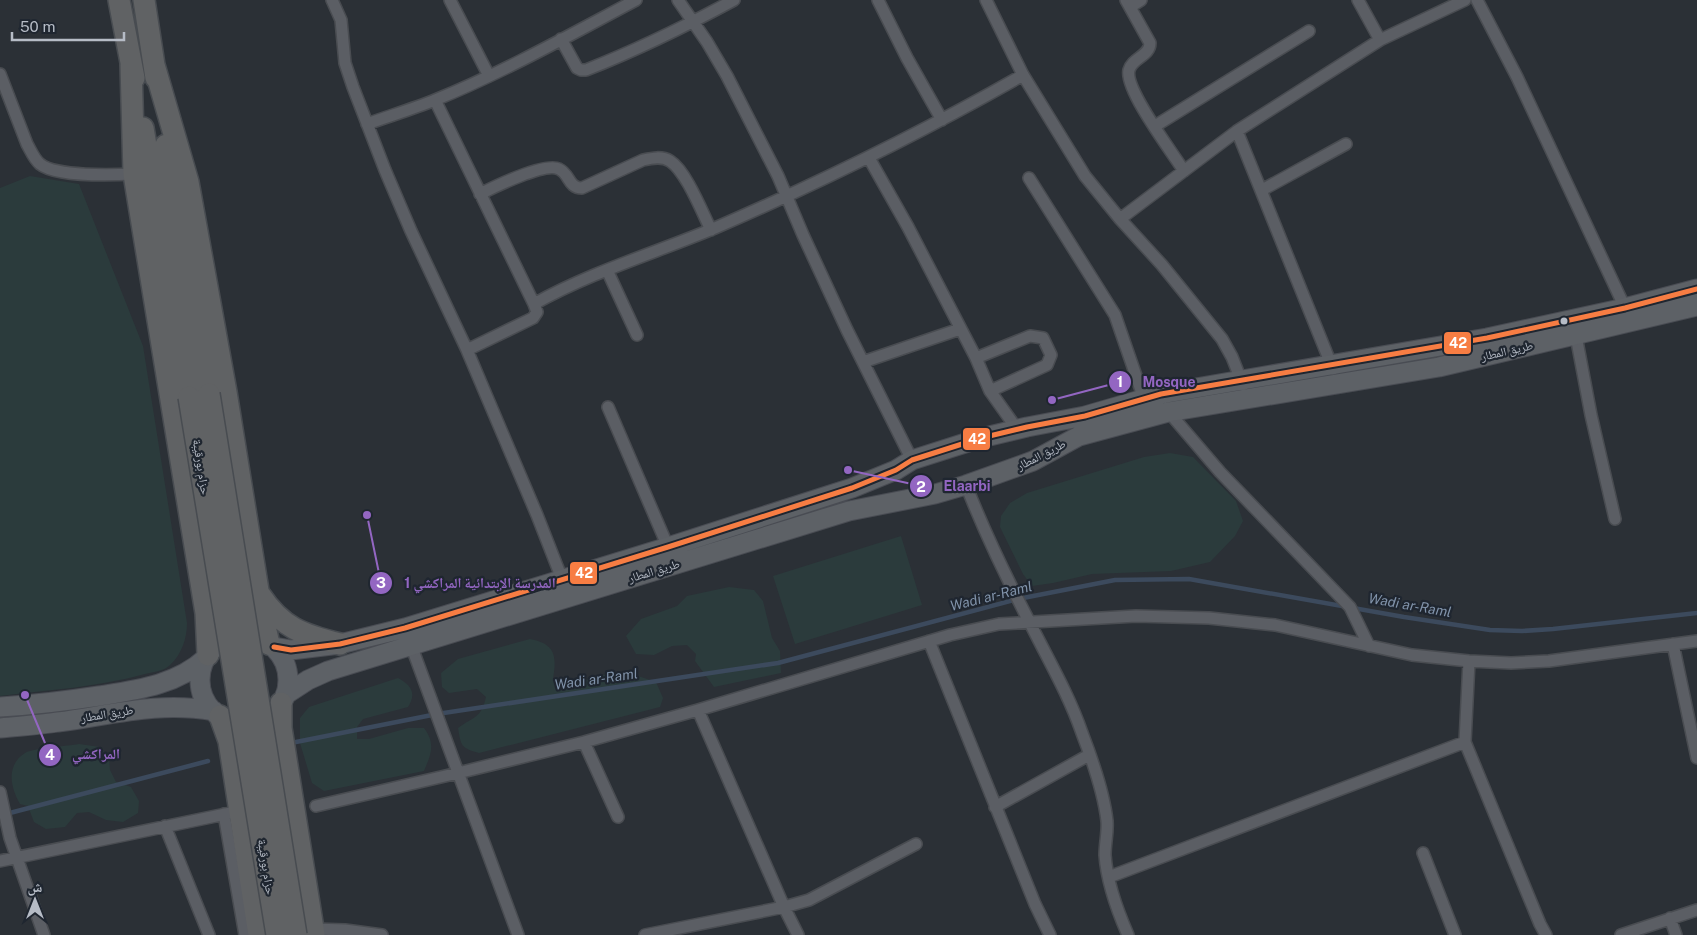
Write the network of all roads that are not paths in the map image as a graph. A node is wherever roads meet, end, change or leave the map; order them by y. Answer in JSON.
{"nodes":[{"id":1,"x":119,"y":0,"type":"edge"},
{"id":2,"x":144,"y":0,"type":"edge"},
{"id":3,"x":332,"y":0,"type":"edge"},
{"id":4,"x":450,"y":0,"type":"edge"},
{"id":5,"x":636,"y":0,"type":"edge"},
{"id":6,"x":678,"y":0,"type":"edge"},
{"id":7,"x":734,"y":0,"type":"edge"},
{"id":8,"x":878,"y":0,"type":"edge"},
{"id":9,"x":986,"y":0,"type":"edge"},
{"id":10,"x":1141,"y":0,"type":"edge"},
{"id":11,"x":1358,"y":0,"type":"edge"},
{"id":12,"x":1465,"y":0,"type":"edge"},
{"id":13,"x":1477,"y":0,"type":"edge"},
{"id":14,"x":1128,"y":4,"type":"edge"},
{"id":15,"x":694,"y":22,"type":"junction"},
{"id":16,"x":1309,"y":31,"type":"dead end"},
{"id":17,"x":562,"y":40,"type":"junction"},
{"id":18,"x":1380,"y":40,"type":"junction"},
{"id":19,"x":131,"y":65,"type":"junction"},
{"id":20,"x":154,"y":65,"type":"junction"},
{"id":21,"x":0,"y":74,"type":"edge"},
{"id":22,"x":1023,"y":75,"type":"junction"},
{"id":23,"x":489,"y":76,"type":"junction"},
{"id":24,"x":435,"y":100,"type":"junction"},
{"id":25,"x":942,"y":120,"type":"junction"},
{"id":26,"x":367,"y":124,"type":"junction"},
{"id":27,"x":1155,"y":126,"type":"junction"},
{"id":28,"x":1237,"y":131,"type":"junction"},
{"id":29,"x":1346,"y":144,"type":"dead end"},
{"id":30,"x":869,"y":158,"type":"junction"},
{"id":31,"x":1184,"y":171,"type":"junction"},
{"id":32,"x":134,"y":174,"type":"junction"},
{"id":33,"x":1029,"y":178,"type":"dead end"},
{"id":34,"x":1262,"y":190,"type":"junction"},
{"id":35,"x":480,"y":194,"type":"junction"},
{"id":36,"x":787,"y":197,"type":"junction"},
{"id":37,"x":1120,"y":220,"type":"junction"},
{"id":38,"x":711,"y":230,"type":"junction"},
{"id":39,"x":607,"y":270,"type":"junction"},
{"id":40,"x":1697,"y":290,"type":"edge"},
{"id":41,"x":534,"y":304,"type":"junction"},
{"id":42,"x":1697,"y":306,"type":"edge"},
{"id":43,"x":1628,"y":315,"type":"junction"},
{"id":44,"x":960,"y":329,"type":"junction"},
{"id":45,"x":637,"y":335,"type":"dead end"},
{"id":46,"x":1576,"y":336,"type":"junction"},
{"id":47,"x":467,"y":350,"type":"junction"},
{"id":48,"x":976,"y":358,"type":"junction"},
{"id":49,"x":863,"y":362,"type":"junction"},
{"id":50,"x":1332,"y":364,"type":"junction"},
{"id":51,"x":1242,"y":380,"type":"junction"},
{"id":52,"x":1336,"y":384,"type":"junction"},
{"id":53,"x":990,"y":391,"type":"junction"},
{"id":54,"x":199,"y":396,"type":"junction"},
{"id":55,"x":1152,"y":397,"type":"junction"},
{"id":56,"x":1245,"y":399,"type":"junction"},
{"id":57,"x":608,"y":407,"type":"dead end"},
{"id":58,"x":1168,"y":412,"type":"junction"},
{"id":59,"x":1022,"y":428,"type":"junction"},
{"id":60,"x":1033,"y":461,"type":"junction"},
{"id":61,"x":904,"y":465,"type":"junction"},
{"id":62,"x":966,"y":485,"type":"junction"},
{"id":63,"x":904,"y":499,"type":"junction"},
{"id":64,"x":1615,"y":519,"type":"dead end"},
{"id":65,"x":668,"y":548,"type":"junction"},
{"id":66,"x":565,"y":589,"type":"junction"},
{"id":67,"x":258,"y":592,"type":"junction"},
{"id":68,"x":464,"y":619,"type":"junction"},
{"id":69,"x":1029,"y":622,"type":"junction"},
{"id":70,"x":929,"y":641,"type":"junction"},
{"id":71,"x":1697,"y":641,"type":"edge"},
{"id":72,"x":340,"y":644,"type":"junction"},
{"id":73,"x":1673,"y":644,"type":"junction"},
{"id":74,"x":411,"y":645,"type":"junction"},
{"id":75,"x":271,"y":646,"type":"junction"},
{"id":76,"x":1369,"y":646,"type":"junction"},
{"id":77,"x":207,"y":656,"type":"junction"},
{"id":78,"x":1469,"y":661,"type":"junction"},
{"id":79,"x":283,"y":699,"type":"junction"},
{"id":80,"x":0,"y":708,"type":"edge"},
{"id":81,"x":698,"y":710,"type":"junction"},
{"id":82,"x":217,"y":714,"type":"junction"},
{"id":83,"x":0,"y":728,"type":"edge"},
{"id":84,"x":584,"y":742,"type":"junction"},
{"id":85,"x":1465,"y":742,"type":"junction"},
{"id":86,"x":1089,"y":755,"type":"junction"},
{"id":87,"x":1697,"y":758,"type":"edge"},
{"id":88,"x":458,"y":773,"type":"junction"},
{"id":89,"x":0,"y":792,"type":"edge"},
{"id":90,"x":316,"y":806,"type":"dead end"},
{"id":91,"x":995,"y":807,"type":"junction"},
{"id":92,"x":232,"y":813,"type":"junction"},
{"id":93,"x":618,"y":817,"type":"dead end"},
{"id":94,"x":165,"y":826,"type":"junction"},
{"id":95,"x":916,"y":844,"type":"dead end"},
{"id":96,"x":1423,"y":852,"type":"dead end"},
{"id":97,"x":17,"y":858,"type":"junction"},
{"id":98,"x":0,"y":861,"type":"edge"},
{"id":99,"x":1109,"y":877,"type":"junction"},
{"id":100,"x":784,"y":907,"type":"junction"},
{"id":101,"x":1697,"y":910,"type":"edge"},
{"id":102,"x":1670,"y":918,"type":"junction"},
{"id":103,"x":308,"y":933,"type":"edge"},
{"id":104,"x":44,"y":935,"type":"edge"},
{"id":105,"x":209,"y":935,"type":"edge"},
{"id":106,"x":245,"y":935,"type":"edge"},
{"id":107,"x":259,"y":935,"type":"edge"},
{"id":108,"x":277,"y":935,"type":"edge"},
{"id":109,"x":382,"y":935,"type":"edge"},
{"id":110,"x":518,"y":935,"type":"edge"},
{"id":111,"x":645,"y":935,"type":"edge"},
{"id":112,"x":798,"y":935,"type":"edge"},
{"id":113,"x":1050,"y":935,"type":"edge"},
{"id":114,"x":1128,"y":935,"type":"edge"},
{"id":115,"x":1455,"y":935,"type":"edge"},
{"id":116,"x":1546,"y":935,"type":"edge"},
{"id":117,"x":1621,"y":935,"type":"edge"},
{"id":118,"x":1676,"y":935,"type":"edge"}],
"edges":[{"from":1,"to":19,"type":"highway","name":"حزام بورقيبة"},
{"from":2,"to":20,"type":"highway","name":"حزام بورقيبة"},
{"from":3,"to":26,"type":"street"},
{"from":4,"to":23,"type":"street"},
{"from":5,"to":17,"type":"street"},
{"from":6,"to":15,"type":"street"},
{"from":7,"to":15,"type":"street"},
{"from":8,"to":25,"type":"street"},
{"from":9,"to":22,"type":"street"},
{"from":10,"to":14,"type":"street"},
{"from":11,"to":18,"type":"street"},
{"from":12,"to":18,"type":"street"},
{"from":13,"to":43,"type":"street"},
{"from":14,"to":27,"type":"street"},
{"from":15,"to":17,"type":"street"},
{"from":15,"to":36,"type":"street"},
{"from":16,"to":27,"type":"street"},
{"from":17,"to":23,"type":"street"},
{"from":18,"to":28,"type":"street"},
{"from":19,"to":32,"type":"highway"},
{"from":19,"to":54,"type":"highway","name":"حزام بورقيبة"},
{"from":20,"to":54,"type":"highway","name":"حزام بورقيبة"},
{"from":20,"to":67,"type":"highway"},
{"from":21,"to":32,"type":"street"},
{"from":22,"to":25,"type":"street"},
{"from":22,"to":37,"type":"street"},
{"from":23,"to":24,"type":"street"},
{"from":24,"to":26,"type":"street"},
{"from":24,"to":35,"type":"street"},
{"from":25,"to":30,"type":"street"},
{"from":26,"to":47,"type":"street"},
{"from":27,"to":31,"type":"street"},
{"from":28,"to":31,"type":"street"},
{"from":28,"to":34,"type":"street"},
{"from":29,"to":34,"type":"street"},
{"from":30,"to":36,"type":"street"},
{"from":30,"to":44,"type":"street"},
{"from":31,"to":37,"type":"street"},
{"from":32,"to":77,"type":"highway"},
{"from":33,"to":55,"type":"street"},
{"from":34,"to":50,"type":"street"},
{"from":35,"to":38,"type":"street"},
{"from":35,"to":41,"type":"street"},
{"from":36,"to":38,"type":"street"},
{"from":36,"to":49,"type":"street"},
{"from":37,"to":51,"type":"street"},
{"from":38,"to":39,"type":"street"},
{"from":39,"to":41,"type":"street"},
{"from":39,"to":45,"type":"street"},
{"from":40,"to":43,"type":"main road","name":"طريق المطار"},
{"from":41,"to":47,"type":"street"},
{"from":42,"to":43,"type":"main road","name":"طريق المطار"},
{"from":43,"to":46,"type":"main road","name":"طريق المطار"},
{"from":43,"to":50,"type":"main road","name":"طريق المطار"},
{"from":44,"to":48,"type":"street"},
{"from":44,"to":49,"type":"street"},
{"from":46,"to":52,"type":"main road","name":"طريق المطار"},
{"from":46,"to":64,"type":"street"},
{"from":47,"to":66,"type":"street"},
{"from":48,"to":53,"type":"street"},
{"from":48,"to":53,"type":"street"},
{"from":49,"to":61,"type":"street"},
{"from":50,"to":51,"type":"main road","name":"طريق المطار"},
{"from":50,"to":52,"type":"street"},
{"from":51,"to":55,"type":"main road","name":"طريق المطار"},
{"from":51,"to":56,"type":"street"},
{"from":52,"to":56,"type":"main road","name":"طريق المطار"},
{"from":53,"to":59,"type":"street"},
{"from":54,"to":103,"type":"highway","name":"حزام بورقيبة","bridge":true},
{"from":54,"to":108,"type":"highway","name":"حزام بورقيبة","bridge":true},
{"from":55,"to":58,"type":"street"},
{"from":55,"to":59,"type":"main road","name":"طريق المطار"},
{"from":56,"to":58,"type":"main road","name":"طريق المطار"},
{"from":57,"to":65,"type":"street"},
{"from":58,"to":60,"type":"main road","name":"طريق المطار"},
{"from":58,"to":76,"type":"street"},
{"from":59,"to":60,"type":"main road"},
{"from":59,"to":61,"type":"main road","name":"طريق المطار"},
{"from":60,"to":62,"type":"main road","name":"طريق المطار"},
{"from":61,"to":63,"type":"main road"},
{"from":61,"to":65,"type":"main road","name":"طريق المطار"},
{"from":62,"to":63,"type":"main road","name":"طريق المطار"},
{"from":62,"to":69,"type":"street"},
{"from":63,"to":66,"type":"main road","name":"طريق المطار"},
{"from":65,"to":66,"type":"main road","name":"طريق المطار"},
{"from":66,"to":68,"type":"main road","name":"طريق المطار"},
{"from":67,"to":72,"type":"highway"},
{"from":67,"to":75,"type":"highway"},
{"from":68,"to":72,"type":"main road","name":"طريق المطار"},
{"from":68,"to":74,"type":"main road","name":"طريق المطار"},
{"from":69,"to":70,"type":"street"},
{"from":69,"to":76,"type":"street"},
{"from":69,"to":86,"type":"street"},
{"from":70,"to":81,"type":"street"},
{"from":70,"to":91,"type":"street"},
{"from":71,"to":73,"type":"street"},
{"from":72,"to":75,"type":"main road","name":"طريق المطار"},
{"from":73,"to":78,"type":"street"},
{"from":73,"to":87,"type":"street"},
{"from":74,"to":79,"type":"main road","name":"طريق المطار"},
{"from":74,"to":88,"type":"street"},
{"from":75,"to":77,"type":"main road"},
{"from":75,"to":79,"type":"main road"},
{"from":76,"to":78,"type":"street"},
{"from":77,"to":80,"type":"main road","name":"طريق المطار"},
{"from":77,"to":82,"type":"main road"},
{"from":78,"to":85,"type":"street"},
{"from":79,"to":82,"type":"main road"},
{"from":79,"to":103,"type":"highway"},
{"from":81,"to":84,"type":"street"},
{"from":81,"to":100,"type":"street"},
{"from":82,"to":83,"type":"main road","name":"طريق المطار"},
{"from":82,"to":92,"type":"highway"},
{"from":84,"to":88,"type":"street"},
{"from":84,"to":93,"type":"street"},
{"from":85,"to":99,"type":"street"},
{"from":85,"to":116,"type":"street"},
{"from":86,"to":91,"type":"street"},
{"from":86,"to":99,"type":"street"},
{"from":88,"to":90,"type":"street"},
{"from":88,"to":110,"type":"street"},
{"from":89,"to":97,"type":"street"},
{"from":91,"to":113,"type":"street"},
{"from":92,"to":94,"type":"street"},
{"from":92,"to":106,"type":"street"},
{"from":92,"to":107,"type":"highway"},
{"from":94,"to":97,"type":"street"},
{"from":94,"to":105,"type":"street"},
{"from":95,"to":100,"type":"street"},
{"from":96,"to":115,"type":"street"},
{"from":97,"to":98,"type":"street"},
{"from":97,"to":104,"type":"street"},
{"from":99,"to":114,"type":"street"},
{"from":100,"to":111,"type":"street"},
{"from":100,"to":112,"type":"street"},
{"from":101,"to":102,"type":"street"},
{"from":102,"to":117,"type":"street"},
{"from":102,"to":118,"type":"street"},
{"from":103,"to":109,"type":"street"}]}
